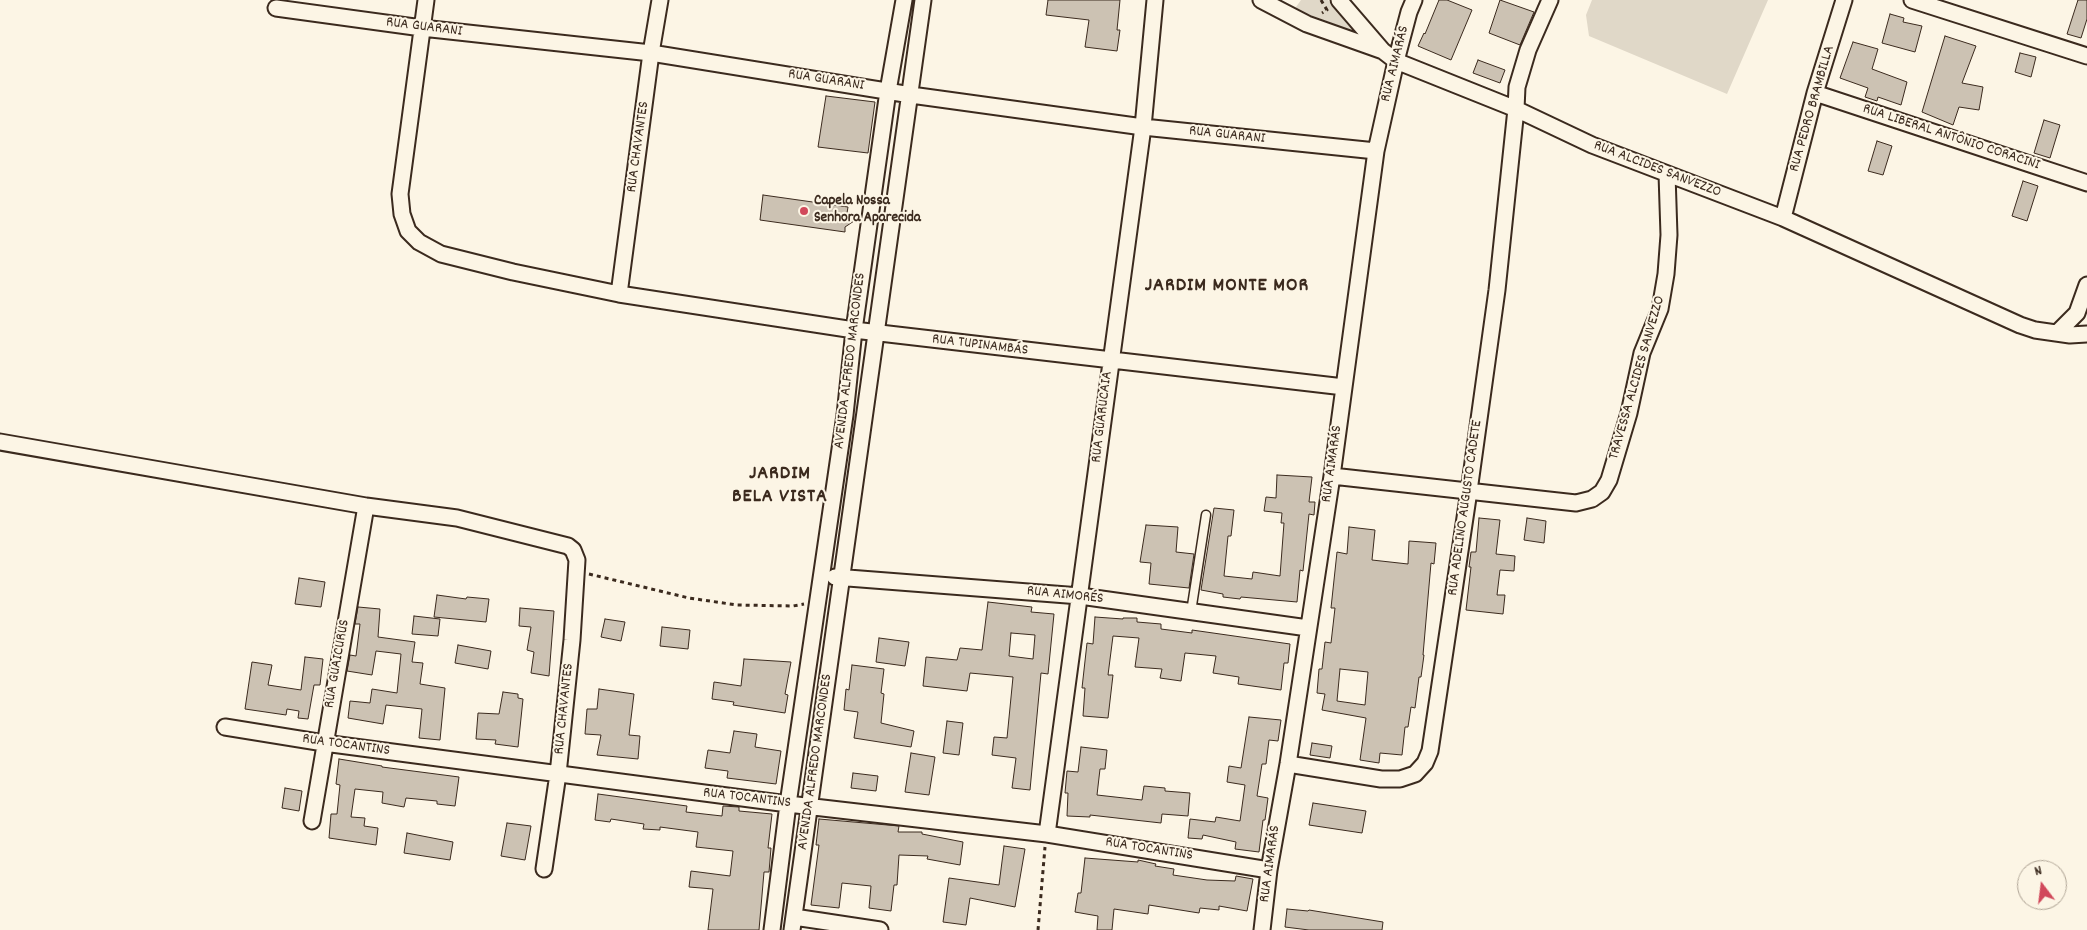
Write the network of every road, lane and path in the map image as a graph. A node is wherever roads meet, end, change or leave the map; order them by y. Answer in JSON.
{"nodes":[{"id":1,"x":426,"y":0,"type":"edge"},
{"id":2,"x":660,"y":0,"type":"edge"},
{"id":3,"x":904,"y":0,"type":"edge"},
{"id":4,"x":923,"y":0,"type":"edge"},
{"id":5,"x":1156,"y":0,"type":"edge"},
{"id":6,"x":1261,"y":0,"type":"edge"},
{"id":7,"x":1321,"y":0,"type":"edge"},
{"id":8,"x":1338,"y":0,"type":"edge"},
{"id":9,"x":1414,"y":0,"type":"edge"},
{"id":10,"x":1550,"y":0,"type":"edge"},
{"id":11,"x":1844,"y":0,"type":"edge"},
{"id":12,"x":1912,"y":0,"type":"edge"},
{"id":13,"x":286,"y":6,"type":"edge"},
{"id":14,"x":1317,"y":11,"type":"dead end"},
{"id":15,"x":422,"y":28,"type":"junction"},
{"id":16,"x":1383,"y":51,"type":"junction"},
{"id":17,"x":651,"y":53,"type":"junction"},
{"id":18,"x":2087,"y":56,"type":"edge"},
{"id":19,"x":1396,"y":61,"type":"junction"},
{"id":20,"x":888,"y":91,"type":"junction"},
{"id":21,"x":1816,"y":93,"type":"junction"},
{"id":22,"x":911,"y":95,"type":"junction"},
{"id":23,"x":1516,"y":109,"type":"junction"},
{"id":24,"x":1143,"y":127,"type":"junction"},
{"id":25,"x":1376,"y":151,"type":"junction"},
{"id":26,"x":1667,"y":174,"type":"junction"},
{"id":27,"x":2087,"y":183,"type":"edge"},
{"id":28,"x":1783,"y":218,"type":"junction"},
{"id":29,"x":2087,"y":285,"type":"edge"},
{"id":30,"x":619,"y":294,"type":"junction"},
{"id":31,"x":854,"y":330,"type":"junction"},
{"id":32,"x":877,"y":333,"type":"junction"},
{"id":33,"x":2057,"y":333,"type":"junction"},
{"id":34,"x":2087,"y":334,"type":"edge"},
{"id":35,"x":1110,"y":361,"type":"junction"},
{"id":36,"x":1344,"y":387,"type":"junction"},
{"id":37,"x":0,"y":442,"type":"edge"},
{"id":38,"x":1332,"y":476,"type":"junction"},
{"id":39,"x":1469,"y":491,"type":"junction"},
{"id":40,"x":366,"y":506,"type":"junction"},
{"id":41,"x":1206,"y":514,"type":"dead end"},
{"id":42,"x":576,"y":571,"type":"junction"},
{"id":43,"x":821,"y":577,"type":"junction"},
{"id":44,"x":842,"y":577,"type":"junction"},
{"id":45,"x":1080,"y":596,"type":"junction"},
{"id":46,"x":818,"y":601,"type":"junction"},
{"id":47,"x":1191,"y":612,"type":"junction"},
{"id":48,"x":1308,"y":628,"type":"junction"},
{"id":49,"x":226,"y":727,"type":"dead end"},
{"id":50,"x":324,"y":743,"type":"junction"},
{"id":51,"x":1288,"y":764,"type":"junction"},
{"id":52,"x":558,"y":774,"type":"junction"},
{"id":53,"x":788,"y":804,"type":"junction"},
{"id":54,"x":809,"y":806,"type":"junction"},
{"id":55,"x":312,"y":821,"type":"dead end"},
{"id":56,"x":1047,"y":834,"type":"junction"},
{"id":57,"x":544,"y":869,"type":"dead end"},
{"id":58,"x":1269,"y":870,"type":"junction"},
{"id":59,"x":793,"y":924,"type":"edge"},
{"id":60,"x":772,"y":930,"type":"edge"},
{"id":61,"x":880,"y":930,"type":"edge"},
{"id":62,"x":1038,"y":930,"type":"edge"},
{"id":63,"x":1262,"y":930,"type":"edge"}],
"edges":[{"from":1,"to":15,"type":"street"},
{"from":2,"to":17,"type":"street","name":"RUA CHAVANTES"},
{"from":3,"to":20,"type":"street","name":"AVENIDA ALFREDO MARCONDES"},
{"from":4,"to":22,"type":"street","name":"AVENIDA ALFREDO MARCONDES"},
{"from":5,"to":24,"type":"street","name":"RUA GUARUCAIA"},
{"from":6,"to":16,"type":"street","name":"RUA ALCIDES SANVEZZO"},
{"from":7,"to":14,"type":"path"},
{"from":8,"to":16,"type":"street"},
{"from":9,"to":19,"type":"street","name":"RUA AIMARÁS"},
{"from":10,"to":23,"type":"street","name":"RUA ADELINO AUGUSTO CADETE"},
{"from":11,"to":21,"type":"street","name":"RUA PEDRO BRAMBILLA"},
{"from":12,"to":18,"type":"street"},
{"from":13,"to":15,"type":"street","name":"RUA GUARANI"},
{"from":15,"to":17,"type":"street","name":"RUA GUARANI"},
{"from":15,"to":30,"type":"street","name":"RUA TUPINAMBÁS"},
{"from":16,"to":19,"type":"street","name":"RUA ALCIDES SANVEZZO"},
{"from":17,"to":20,"type":"street","name":"RUA GUARANI"},
{"from":17,"to":30,"type":"street","name":"RUA CHAVANTES"},
{"from":19,"to":23,"type":"street","name":"RUA ALCIDES SANVEZZO"},
{"from":19,"to":25,"type":"street","name":"RUA AIMARÁS"},
{"from":20,"to":22,"type":"street","name":"RUA GUARANI"},
{"from":20,"to":31,"type":"street","name":"AVENIDA ALFREDO MARCONDES"},
{"from":21,"to":27,"type":"street","name":"RUA LIBERAL ANTÔNIO CORACINI"},
{"from":21,"to":28,"type":"street","name":"RUA PEDRO BRAMBILLA"},
{"from":22,"to":24,"type":"street","name":"RUA GUARANI"},
{"from":22,"to":32,"type":"street","name":"AVENIDA ALFREDO MARCONDES"},
{"from":23,"to":26,"type":"street","name":"RUA ALCIDES SANVEZZO"},
{"from":23,"to":39,"type":"street","name":"RUA ADELINO AUGUSTO CADETE"},
{"from":24,"to":25,"type":"street","name":"RUA GUARANI"},
{"from":24,"to":35,"type":"street","name":"RUA GUARUCAIA"},
{"from":25,"to":36,"type":"street","name":"RUA AIMARÁS"},
{"from":26,"to":28,"type":"street","name":"RUA ALCIDES SANVEZZO"},
{"from":26,"to":39,"type":"street","name":"TRAVESSA ALCIDES SANVEZZO"},
{"from":28,"to":33,"type":"street","name":"RUA ALCIDES SANVEZZO"},
{"from":29,"to":33,"type":"street"},
{"from":30,"to":31,"type":"street","name":"RUA TUPINAMBÁS"},
{"from":31,"to":32,"type":"street","name":"RUA TUPINAMBÁS"},
{"from":31,"to":43,"type":"street","name":"AVENIDA ALFREDO MARCONDES"},
{"from":32,"to":35,"type":"street","name":"RUA TUPINAMBÁS"},
{"from":32,"to":44,"type":"street","name":"AVENIDA ALFREDO MARCONDES"},
{"from":33,"to":34,"type":"street","name":"RUA ALCIDES SANVEZZO"},
{"from":35,"to":36,"type":"street","name":"RUA TUPINAMBÁS"},
{"from":35,"to":45,"type":"street","name":"RUA GUARUCAIA"},
{"from":36,"to":38,"type":"street","name":"RUA AIMARÁS"},
{"from":37,"to":40,"type":"street"},
{"from":38,"to":39,"type":"street"},
{"from":38,"to":48,"type":"street","name":"RUA AIMARÁS"},
{"from":39,"to":51,"type":"street","name":"RUA ADELINO AUGUSTO CADETE"},
{"from":40,"to":42,"type":"street","name":"RUA CHAVANTES"},
{"from":40,"to":50,"type":"street","name":"RUA GUAICURUS"},
{"from":41,"to":47,"type":"lane"},
{"from":42,"to":46,"type":"path"},
{"from":42,"to":52,"type":"street","name":"RUA CHAVANTES"},
{"from":43,"to":44,"type":"street","name":"RUA AIMORÉS"},
{"from":43,"to":46,"type":"street","name":"AVENIDA ALFREDO MARCONDES"},
{"from":44,"to":45,"type":"street","name":"RUA AIMORÉS"},
{"from":44,"to":54,"type":"street","name":"AVENIDA ALFREDO MARCONDES"},
{"from":45,"to":47,"type":"street","name":"RUA AIMORÉS"},
{"from":45,"to":56,"type":"street","name":"RUA GUARUCAIA"},
{"from":46,"to":53,"type":"street","name":"AVENIDA ALFREDO MARCONDES"},
{"from":47,"to":48,"type":"street","name":"RUA AIMORÉS"},
{"from":48,"to":51,"type":"street","name":"RUA AIMARÁS"},
{"from":49,"to":50,"type":"street","name":"RUA TOCANTINS"},
{"from":50,"to":52,"type":"street","name":"RUA TOCANTINS"},
{"from":50,"to":55,"type":"street","name":"RUA GUAICURUS"},
{"from":51,"to":58,"type":"street","name":"RUA AIMARÁS"},
{"from":52,"to":53,"type":"street","name":"RUA TOCANTINS"},
{"from":52,"to":57,"type":"street","name":"RUA CHAVANTES"},
{"from":53,"to":54,"type":"street","name":"RUA TOCANTINS"},
{"from":53,"to":60,"type":"street","name":"AVENIDA ALFREDO MARCONDES"},
{"from":54,"to":56,"type":"street","name":"RUA TOCANTINS"},
{"from":54,"to":59,"type":"street","name":"AVENIDA ALFREDO MARCONDES"},
{"from":56,"to":58,"type":"street","name":"RUA TOCANTINS"},
{"from":56,"to":62,"type":"path"},
{"from":58,"to":63,"type":"street","name":"RUA AIMARÁS"},
{"from":59,"to":61,"type":"street"}]}
